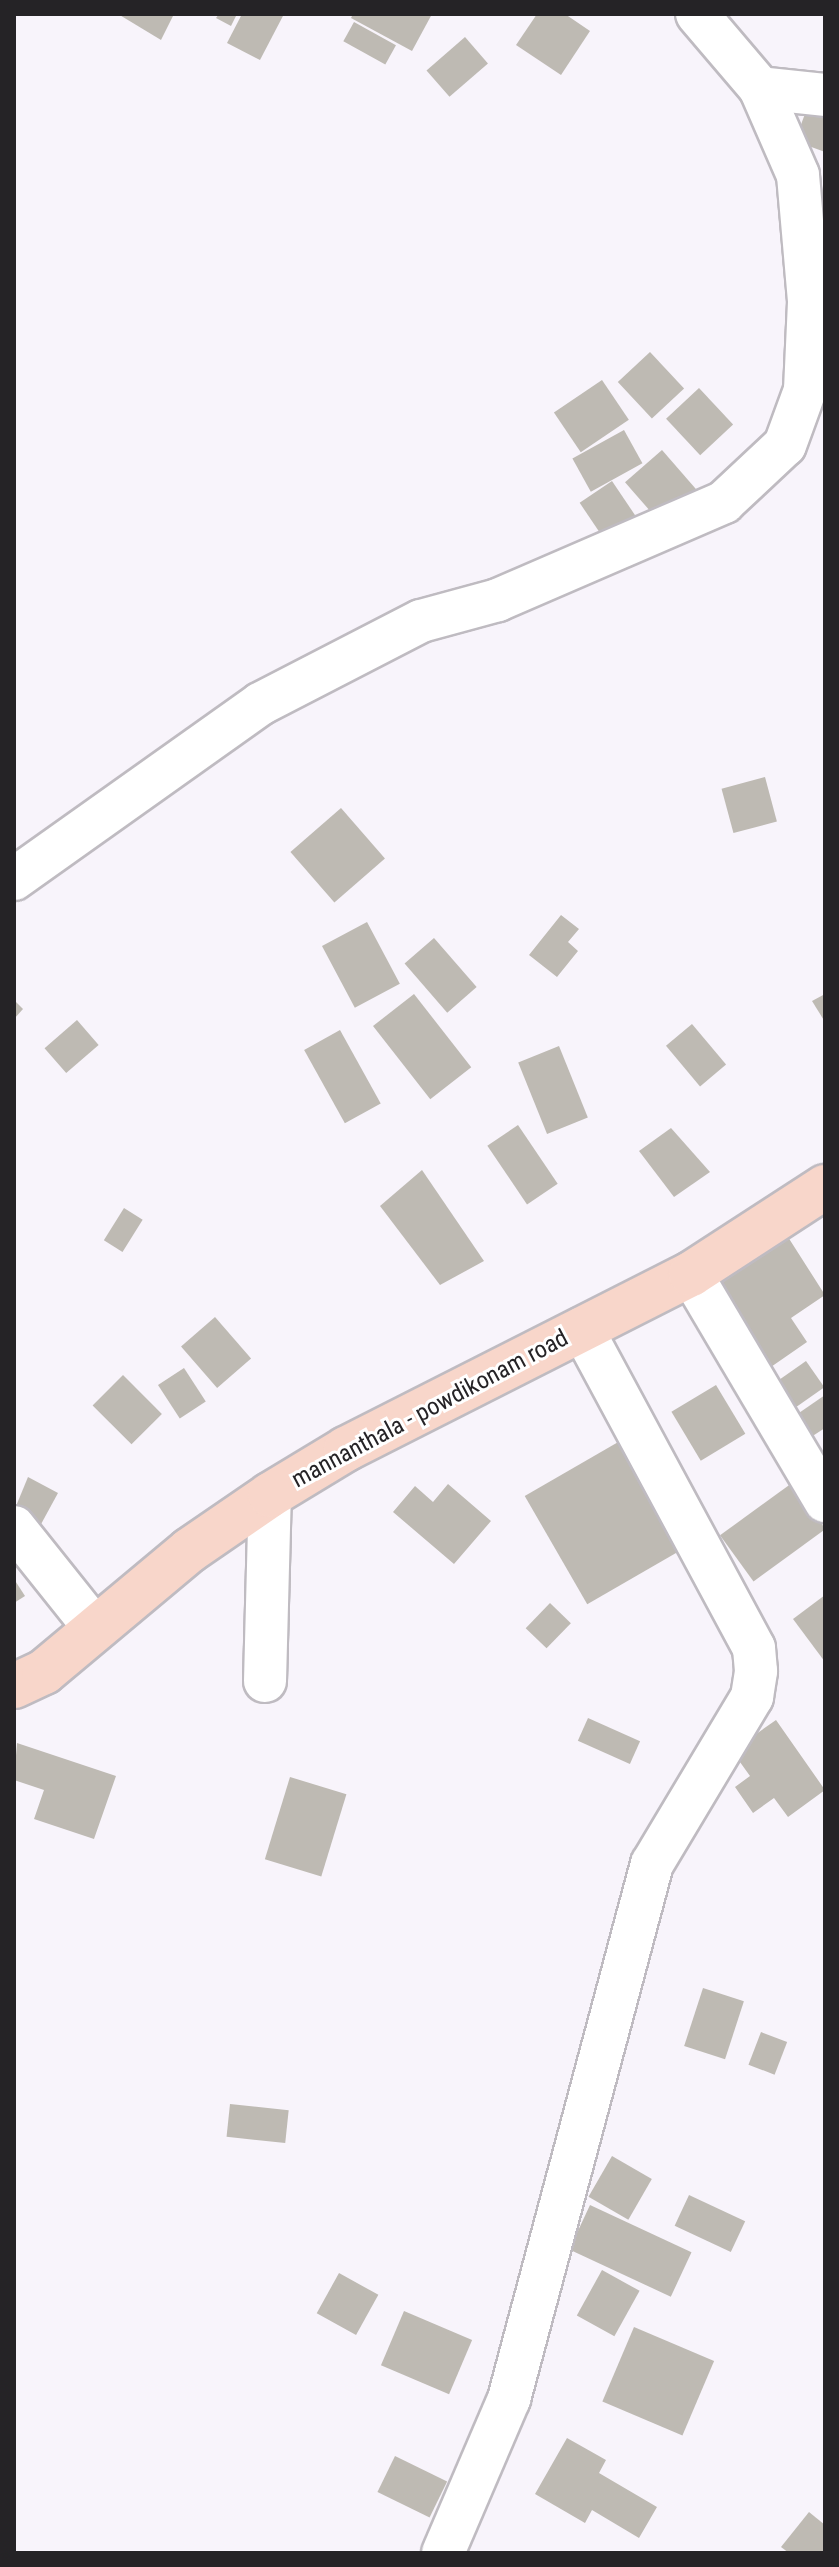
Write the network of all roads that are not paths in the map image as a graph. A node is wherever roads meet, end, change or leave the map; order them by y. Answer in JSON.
{"nodes":[{"id":1,"x":697,"y":14,"type":"edge"},
{"id":2,"x":760,"y":88,"type":"junction"},
{"id":3,"x":825,"y":95,"type":"edge"},
{"id":4,"x":811,"y":180,"type":"edge"},
{"id":5,"x":14,"y":879,"type":"edge"},
{"id":6,"x":825,"y":1187,"type":"edge"},
{"id":7,"x":691,"y":1274,"type":"junction"},
{"id":8,"x":582,"y":1328,"type":"junction"},
{"id":9,"x":270,"y":1495,"type":"junction"},
{"id":10,"x":825,"y":1501,"type":"edge"},
{"id":11,"x":14,"y":1527,"type":"edge"},
{"id":12,"x":93,"y":1626,"type":"junction"},
{"id":13,"x":265,"y":1681,"type":"dead end"},
{"id":14,"x":14,"y":1686,"type":"edge"},
{"id":15,"x":443,"y":2553,"type":"edge"}],
"edges":[{"from":1,"to":2,"type":"street"},
{"from":2,"to":3,"type":"street"},
{"from":2,"to":4,"type":"street"},
{"from":4,"to":5,"type":"street"},
{"from":6,"to":7,"type":"main road","name":"mannanthala - powdikonam road"},
{"from":7,"to":8,"type":"main road","name":"mannanthala - powdikonam road"},
{"from":7,"to":10,"type":"street"},
{"from":8,"to":9,"type":"main road","name":"mannanthala - powdikonam road"},
{"from":8,"to":15,"type":"street"},
{"from":9,"to":12,"type":"main road","name":"mannanthala - powdikonam road"},
{"from":9,"to":13,"type":"street"},
{"from":11,"to":12,"type":"street"},
{"from":12,"to":14,"type":"main road","name":"mannanthala - powdikonam road"}]}
